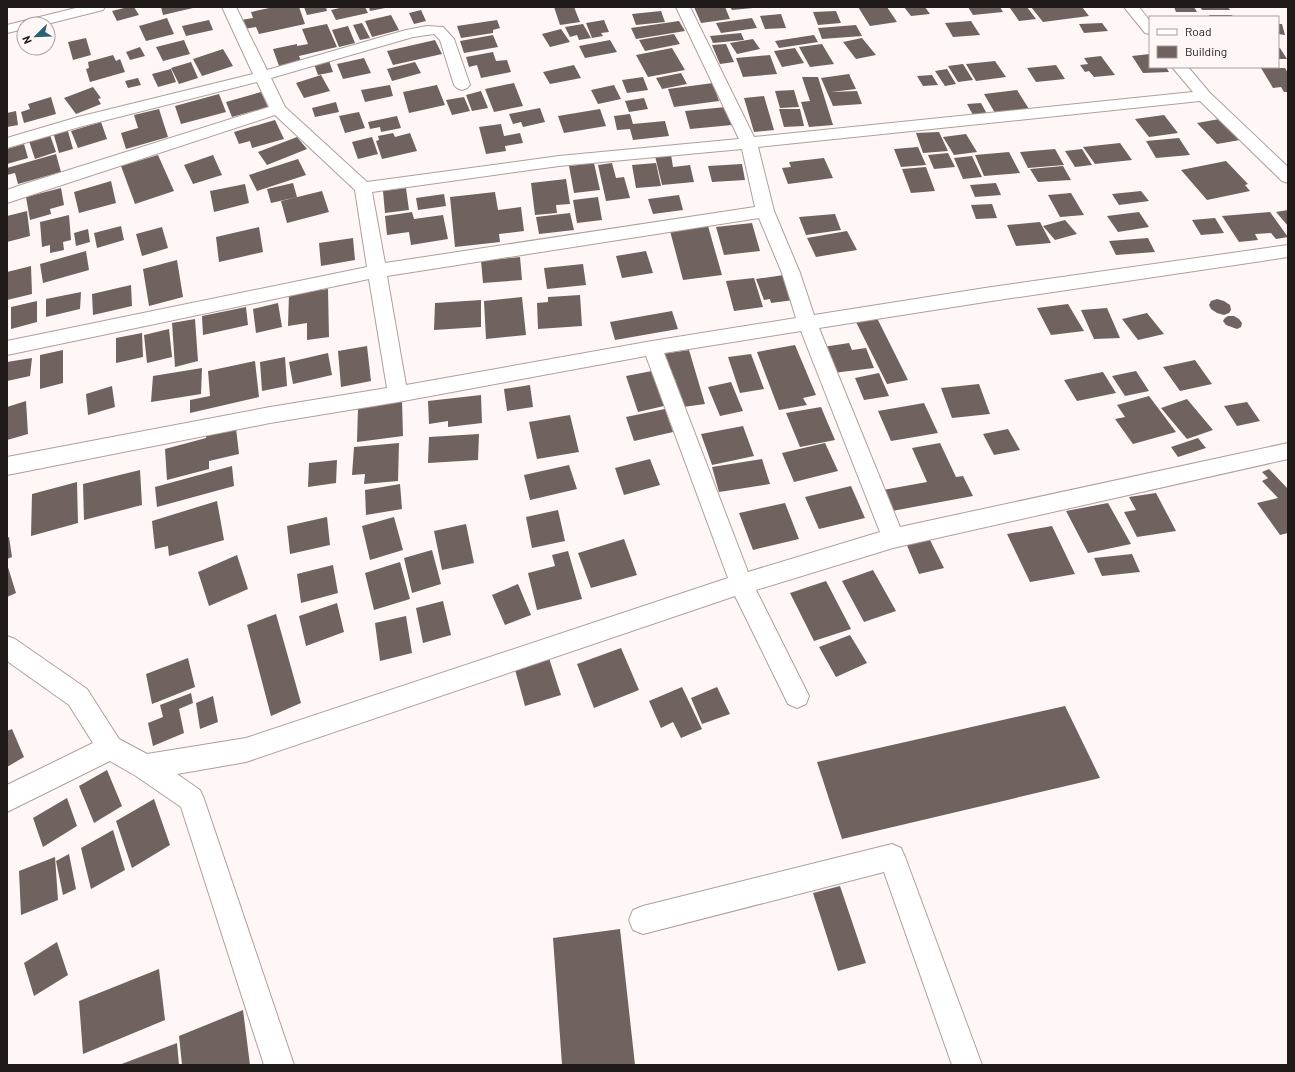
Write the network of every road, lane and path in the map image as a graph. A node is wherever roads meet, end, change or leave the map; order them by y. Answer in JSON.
{"nodes":[{"id":1,"x":98,"y":7,"type":"edge"},
{"id":2,"x":229,"y":7,"type":"edge"},
{"id":3,"x":683,"y":7,"type":"edge"},
{"id":4,"x":1131,"y":7,"type":"edge"},
{"id":5,"x":56,"y":17,"type":"edge"},
{"id":6,"x":1149,"y":29,"type":"edge"},
{"id":7,"x":1181,"y":68,"type":"edge"},
{"id":8,"x":262,"y":76,"type":"junction"},
{"id":9,"x":462,"y":85,"type":"dead end"},
{"id":10,"x":1204,"y":96,"type":"junction"},
{"id":11,"x":278,"y":109,"type":"junction"},
{"id":12,"x":7,"y":143,"type":"edge"},
{"id":13,"x":749,"y":143,"type":"junction"},
{"id":14,"x":1288,"y":177,"type":"edge"},
{"id":15,"x":363,"y":188,"type":"junction"},
{"id":16,"x":7,"y":197,"type":"edge"},
{"id":17,"x":765,"y":212,"type":"junction"},
{"id":18,"x":1288,"y":251,"type":"edge"},
{"id":19,"x":378,"y":271,"type":"junction"},
{"id":20,"x":807,"y":323,"type":"junction"},
{"id":21,"x":7,"y":348,"type":"edge"},
{"id":22,"x":652,"y":348,"type":"junction"},
{"id":23,"x":398,"y":394,"type":"junction"},
{"id":24,"x":1288,"y":450,"type":"edge"},
{"id":25,"x":7,"y":466,"type":"edge"},
{"id":26,"x":894,"y":538,"type":"junction"},
{"id":27,"x":741,"y":584,"type":"junction"},
{"id":28,"x":7,"y":648,"type":"edge"},
{"id":29,"x":797,"y":696,"type":"dead end"},
{"id":30,"x":110,"y":748,"type":"junction"},
{"id":31,"x":145,"y":767,"type":"junction"},
{"id":32,"x":7,"y":799,"type":"edge"},
{"id":33,"x":643,"y":920,"type":"dead end"},
{"id":34,"x":279,"y":1065,"type":"edge"},
{"id":35,"x":967,"y":1065,"type":"edge"}],
"edges":[{"from":1,"to":5,"type":"street"},
{"from":2,"to":8,"type":"street"},
{"from":3,"to":13,"type":"street"},
{"from":4,"to":6,"type":"street"},
{"from":7,"to":10,"type":"street"},
{"from":8,"to":9,"type":"street"},
{"from":8,"to":11,"type":"street"},
{"from":8,"to":12,"type":"street"},
{"from":10,"to":13,"type":"street"},
{"from":10,"to":14,"type":"street"},
{"from":11,"to":15,"type":"street"},
{"from":11,"to":16,"type":"street"},
{"from":13,"to":15,"type":"street"},
{"from":13,"to":17,"type":"street"},
{"from":15,"to":19,"type":"street"},
{"from":17,"to":19,"type":"street"},
{"from":17,"to":20,"type":"street"},
{"from":18,"to":20,"type":"street"},
{"from":19,"to":21,"type":"street"},
{"from":19,"to":23,"type":"street"},
{"from":20,"to":22,"type":"street"},
{"from":20,"to":26,"type":"street"},
{"from":22,"to":23,"type":"street"},
{"from":22,"to":27,"type":"street"},
{"from":23,"to":25,"type":"street"},
{"from":24,"to":26,"type":"street"},
{"from":26,"to":27,"type":"street"},
{"from":27,"to":29,"type":"street"},
{"from":27,"to":31,"type":"street"},
{"from":28,"to":30,"type":"street"},
{"from":30,"to":31,"type":"street"},
{"from":30,"to":32,"type":"street"},
{"from":31,"to":34,"type":"street"},
{"from":33,"to":35,"type":"street"}]}
